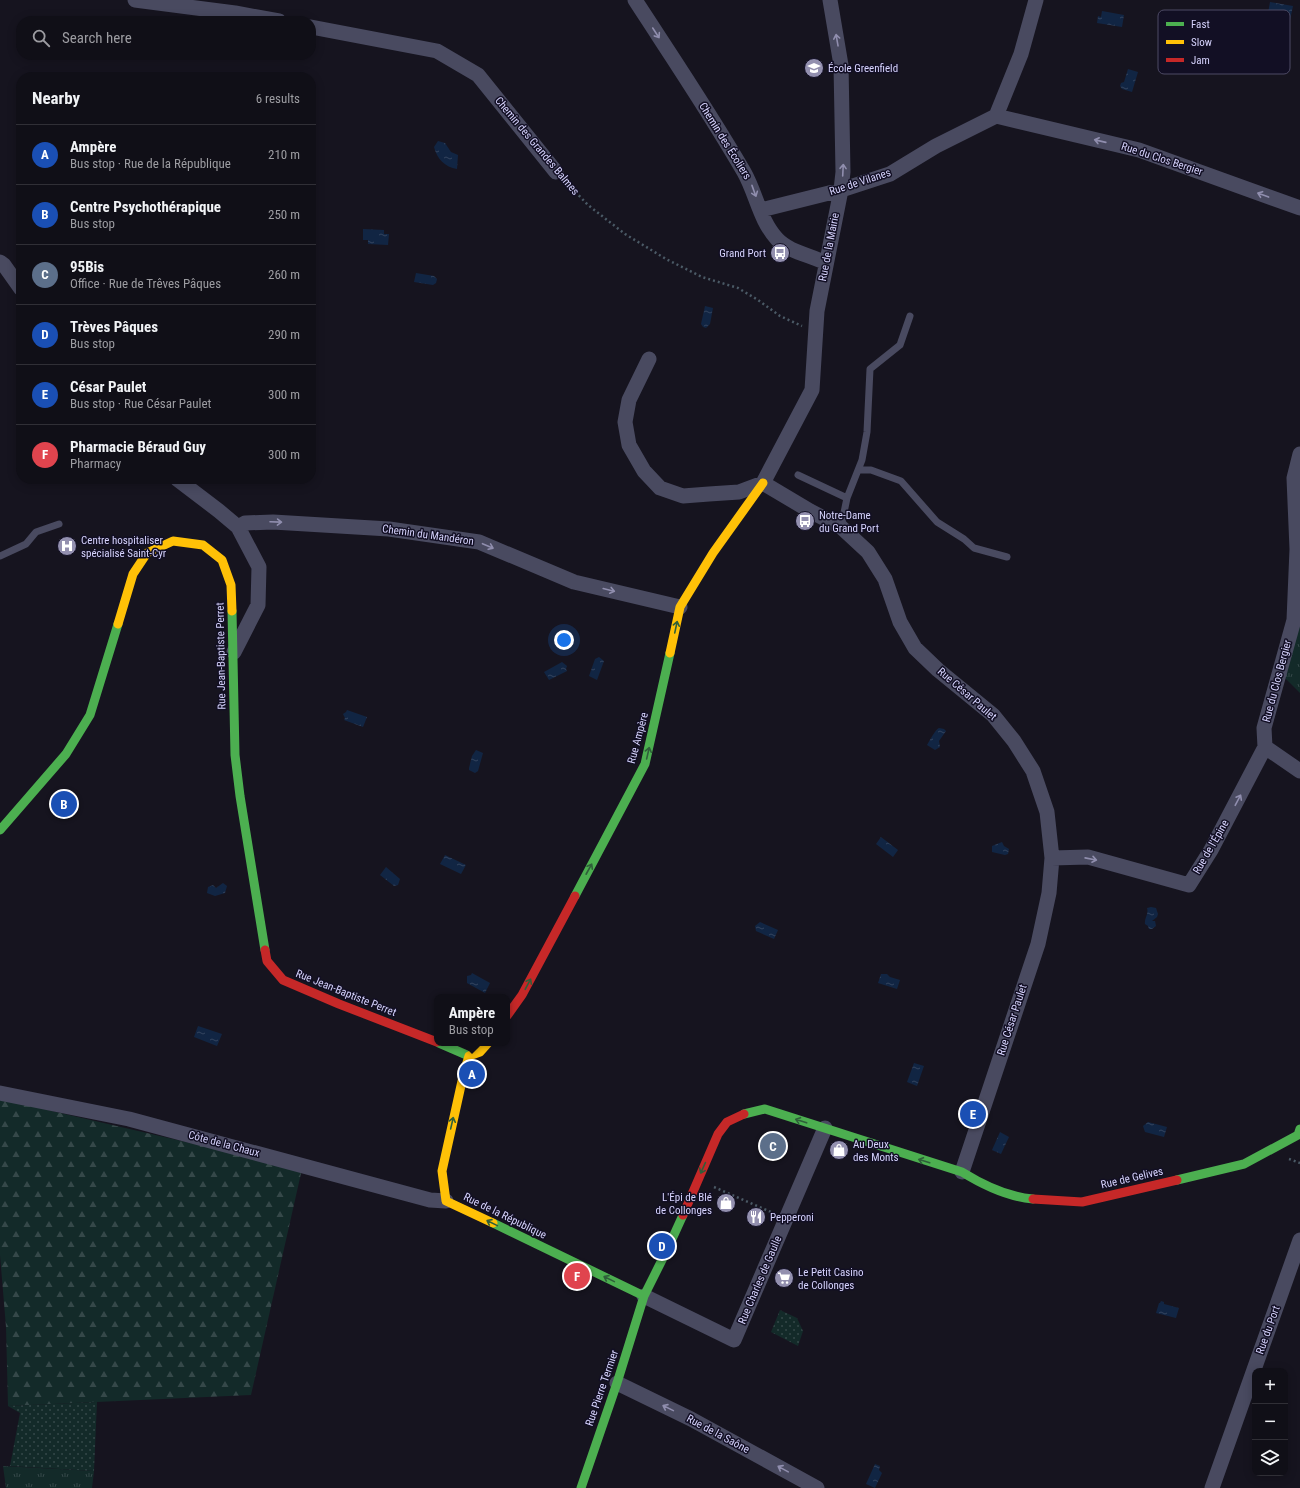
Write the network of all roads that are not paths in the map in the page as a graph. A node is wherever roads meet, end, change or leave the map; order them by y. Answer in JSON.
{"nodes":[{"id":1,"x":135,"y":0,"type":"edge"},
{"id":2,"x":635,"y":0,"type":"edge"},
{"id":3,"x":830,"y":0,"type":"edge"},
{"id":4,"x":1036,"y":0,"type":"edge"},
{"id":5,"x":252,"y":16,"type":"edge"},
{"id":6,"x":316,"y":28,"type":"edge"},
{"id":7,"x":996,"y":116,"type":"junction"},
{"id":8,"x":556,"y":172,"type":"road end"},
{"id":9,"x":841,"y":190,"type":"junction"},
{"id":10,"x":1300,"y":208,"type":"edge"},
{"id":11,"x":761,"y":210,"type":"junction"},
{"id":12,"x":0,"y":262,"type":"edge"},
{"id":13,"x":826,"y":263,"type":"junction"},
{"id":14,"x":16,"y":282,"type":"edge"},
{"id":15,"x":910,"y":316,"type":"dead end"},
{"id":16,"x":649,"y":359,"type":"dead end"},
{"id":17,"x":1300,"y":454,"type":"edge"},
{"id":18,"x":859,"y":470,"type":"junction"},
{"id":19,"x":798,"y":475,"type":"dead end"},
{"id":20,"x":763,"y":483,"type":"junction"},
{"id":21,"x":184,"y":484,"type":"edge"},
{"id":22,"x":847,"y":498,"type":"junction"},
{"id":23,"x":59,"y":524,"type":"dead end"},
{"id":24,"x":238,"y":527,"type":"junction"},
{"id":25,"x":842,"y":527,"type":"junction"},
{"id":26,"x":0,"y":556,"type":"edge"},
{"id":27,"x":1007,"y":557,"type":"dead end"},
{"id":28,"x":680,"y":607,"type":"junction"},
{"id":29,"x":233,"y":653,"type":"junction"},
{"id":30,"x":1265,"y":747,"type":"junction"},
{"id":31,"x":1300,"y":771,"type":"edge"},
{"id":32,"x":0,"y":830,"type":"edge"},
{"id":33,"x":1052,"y":858,"type":"junction"},
{"id":34,"x":510,"y":1012,"type":"edge"},
{"id":35,"x":434,"y":1041,"type":"edge"},
{"id":36,"x":445,"y":1046,"type":"edge"},
{"id":37,"x":486,"y":1046,"type":"edge"},
{"id":38,"x":469,"y":1056,"type":"junction"},
{"id":39,"x":0,"y":1093,"type":"edge"},
{"id":40,"x":825,"y":1128,"type":"junction"},
{"id":41,"x":1300,"y":1129,"type":"edge"},
{"id":42,"x":962,"y":1172,"type":"junction"},
{"id":43,"x":446,"y":1201,"type":"junction"},
{"id":44,"x":1300,"y":1240,"type":"edge"},
{"id":45,"x":644,"y":1296,"type":"junction"},
{"id":46,"x":617,"y":1383,"type":"junction"},
{"id":47,"x":581,"y":1488,"type":"edge"},
{"id":48,"x":817,"y":1488,"type":"edge"},
{"id":49,"x":1212,"y":1488,"type":"edge"}],
"edges":[{"from":1,"to":5,"type":"street"},
{"from":2,"to":11,"type":"street","name":"Chemin des Écoliers","one_way":true},
{"from":9,"to":3,"type":"street","name":"Rue de la Mairie","one_way":true},
{"from":4,"to":7,"type":"street"},
{"from":6,"to":8,"type":"street","name":"Chemin des Grandes Balmes"},
{"from":7,"to":9,"type":"street","name":"Rue de Vilanes"},
{"from":10,"to":7,"type":"street","name":"Rue du Clos Bergier","one_way":true},
{"from":9,"to":11,"type":"street","name":"Rue de Vilanes"},
{"from":9,"to":13,"type":"street","name":"Rue de la Mairie"},
{"from":11,"to":13,"type":"street","name":"Chemin des Écoliers"},
{"from":12,"to":14,"type":"street"},
{"from":13,"to":20,"type":"street","name":"Rue de la Mairie"},
{"from":15,"to":18,"type":"lane"},
{"from":16,"to":20,"type":"street"},
{"from":17,"to":30,"type":"street","name":"Rue du Clos Bergier"},
{"from":18,"to":22,"type":"lane"},
{"from":18,"to":27,"type":"lane"},
{"from":19,"to":22,"type":"lane"},
{"from":20,"to":25,"type":"street","name":"Rue César Paulet"},
{"from":20,"to":28,"type":"street","name":"Rue Ampère"},
{"from":21,"to":24,"type":"street"},
{"from":22,"to":25,"type":"lane"},
{"from":23,"to":26,"type":"lane"},
{"from":24,"to":28,"type":"street","name":"Chemin du Mandéron","one_way":true},
{"from":24,"to":29,"type":"street"},
{"from":25,"to":33,"type":"street","name":"Rue César Paulet"},
{"from":34,"to":28,"type":"street","name":"Rue Ampère","one_way":true},
{"from":29,"to":32,"type":"street","name":"Rue Jean-Baptiste Perret"},
{"from":29,"to":35,"type":"street","name":"Rue Jean-Baptiste Perret"},
{"from":30,"to":31,"type":"street"},
{"from":33,"to":30,"type":"street","name":"Rue de l'Épine","one_way":true},
{"from":33,"to":42,"type":"street","name":"Rue César Paulet"},
{"from":36,"to":38,"type":"street","name":"Rue Jean-Baptiste Perret"},
{"from":37,"to":38,"type":"street"},
{"from":43,"to":38,"type":"street","name":"Rue de la République","one_way":true},
{"from":39,"to":43,"type":"street","name":"Côte de la Chaux"},
{"from":42,"to":40,"type":"street","name":"Rue de Gelives","one_way":true},
{"from":40,"to":45,"type":"street","name":"Rue Pierre Termier","one_way":true},
{"from":40,"to":45,"type":"street","name":"Rue Charles de Gaulle"},
{"from":41,"to":42,"type":"street","name":"Rue de Gelives"},
{"from":45,"to":43,"type":"street","name":"Rue de la République","one_way":true},
{"from":44,"to":49,"type":"street","name":"Rue du Port"},
{"from":45,"to":46,"type":"street","name":"Rue Pierre Termier"},
{"from":46,"to":47,"type":"street","name":"Rue Pierre Termier"},
{"from":48,"to":46,"type":"street","name":"Rue de la Saône","one_way":true}]}
